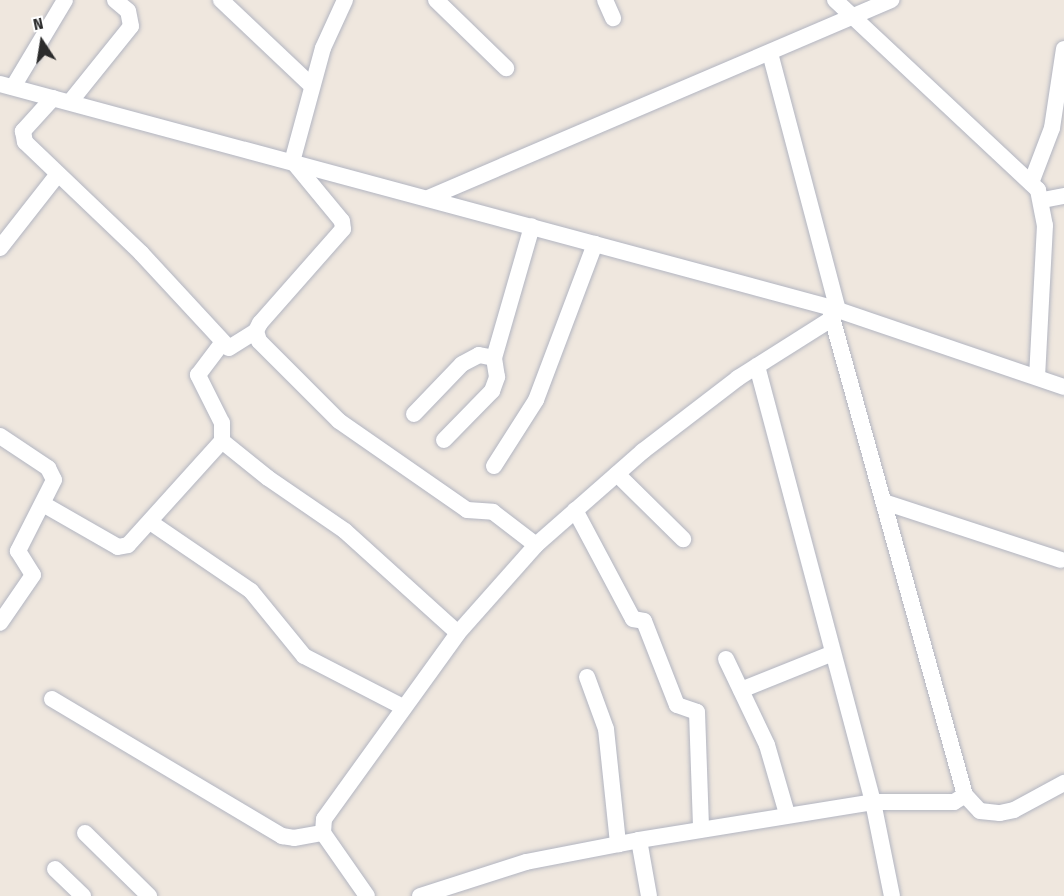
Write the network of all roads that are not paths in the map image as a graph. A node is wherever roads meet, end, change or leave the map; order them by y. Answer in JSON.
{"nodes":[{"id":1,"x":64,"y":0,"type":"edge"},
{"id":2,"x":115,"y":0,"type":"edge"},
{"id":3,"x":221,"y":0,"type":"edge"},
{"id":4,"x":345,"y":0,"type":"edge"},
{"id":5,"x":436,"y":0,"type":"edge"},
{"id":6,"x":605,"y":0,"type":"edge"},
{"id":7,"x":835,"y":0,"type":"edge"},
{"id":8,"x":891,"y":0,"type":"edge"},
{"id":9,"x":614,"y":18,"type":"dead end"},
{"id":10,"x":852,"y":18,"type":"junction"},
{"id":11,"x":1064,"y":49,"type":"edge"},
{"id":12,"x":770,"y":53,"type":"junction"},
{"id":13,"x":506,"y":68,"type":"dead end"},
{"id":14,"x":7,"y":86,"type":"edge"},
{"id":15,"x":312,"y":86,"type":"junction"},
{"id":16,"x":53,"y":98,"type":"junction"},
{"id":17,"x":70,"y":102,"type":"junction"},
{"id":18,"x":293,"y":162,"type":"junction"},
{"id":19,"x":58,"y":174,"type":"junction"},
{"id":20,"x":1031,"y":183,"type":"junction"},
{"id":21,"x":1064,"y":196,"type":"edge"},
{"id":22,"x":428,"y":198,"type":"junction"},
{"id":23,"x":1043,"y":201,"type":"junction"},
{"id":24,"x":532,"y":226,"type":"junction"},
{"id":25,"x":595,"y":244,"type":"junction"},
{"id":26,"x":0,"y":248,"type":"edge"},
{"id":27,"x":833,"y":312,"type":"junction"},
{"id":28,"x":256,"y":331,"type":"junction"},
{"id":29,"x":223,"y":342,"type":"junction"},
{"id":30,"x":494,"y":358,"type":"junction"},
{"id":31,"x":757,"y":366,"type":"junction"},
{"id":32,"x":1037,"y":377,"type":"junction"},
{"id":33,"x":1064,"y":387,"type":"edge"},
{"id":34,"x":414,"y":414,"type":"dead end"},
{"id":35,"x":0,"y":436,"type":"edge"},
{"id":36,"x":444,"y":440,"type":"dead end"},
{"id":37,"x":222,"y":441,"type":"junction"},
{"id":38,"x":494,"y":466,"type":"dead end"},
{"id":39,"x":617,"y":474,"type":"junction"},
{"id":40,"x":884,"y":502,"type":"junction"},
{"id":41,"x":43,"y":504,"type":"junction"},
{"id":42,"x":575,"y":510,"type":"junction"},
{"id":43,"x":150,"y":522,"type":"junction"},
{"id":44,"x":682,"y":539,"type":"dead end"},
{"id":45,"x":536,"y":545,"type":"junction"},
{"id":46,"x":1061,"y":560,"type":"dead end"},
{"id":47,"x":0,"y":623,"type":"edge"},
{"id":48,"x":458,"y":633,"type":"junction"},
{"id":49,"x":833,"y":653,"type":"junction"},
{"id":50,"x":726,"y":658,"type":"dead end"},
{"id":51,"x":587,"y":677,"type":"dead end"},
{"id":52,"x":741,"y":690,"type":"junction"},
{"id":53,"x":52,"y":699,"type":"dead end"},
{"id":54,"x":403,"y":707,"type":"junction"},
{"id":55,"x":1064,"y":783,"type":"edge"},
{"id":56,"x":965,"y":795,"type":"junction"},
{"id":57,"x":873,"y":802,"type":"junction"},
{"id":58,"x":787,"y":814,"type":"junction"},
{"id":59,"x":701,"y":828,"type":"junction"},
{"id":60,"x":85,"y":833,"type":"dead end"},
{"id":61,"x":323,"y":833,"type":"junction"},
{"id":62,"x":639,"y":840,"type":"junction"},
{"id":63,"x":618,"y":844,"type":"junction"},
{"id":64,"x":55,"y":869,"type":"dead end"},
{"id":65,"x":451,"y":891,"type":"edge"},
{"id":66,"x":83,"y":896,"type":"edge"},
{"id":67,"x":149,"y":896,"type":"edge"},
{"id":68,"x":367,"y":896,"type":"edge"},
{"id":69,"x":420,"y":896,"type":"edge"},
{"id":70,"x":649,"y":896,"type":"edge"},
{"id":71,"x":892,"y":896,"type":"edge"}],
"edges":[{"from":1,"to":14,"type":"street"},
{"from":2,"to":17,"type":"street"},
{"from":3,"to":15,"type":"street"},
{"from":4,"to":15,"type":"street"},
{"from":5,"to":13,"type":"street"},
{"from":6,"to":9,"type":"street"},
{"from":7,"to":10,"type":"street"},
{"from":8,"to":10,"type":"street"},
{"from":10,"to":12,"type":"street"},
{"from":10,"to":20,"type":"street"},
{"from":11,"to":20,"type":"street"},
{"from":12,"to":22,"type":"street"},
{"from":12,"to":27,"type":"street"},
{"from":14,"to":16,"type":"street"},
{"from":15,"to":18,"type":"street"},
{"from":16,"to":17,"type":"street"},
{"from":16,"to":19,"type":"street"},
{"from":17,"to":18,"type":"street"},
{"from":18,"to":22,"type":"street"},
{"from":18,"to":28,"type":"street"},
{"from":19,"to":26,"type":"street"},
{"from":19,"to":29,"type":"street"},
{"from":20,"to":23,"type":"street"},
{"from":21,"to":23,"type":"street"},
{"from":22,"to":24,"type":"street"},
{"from":23,"to":32,"type":"street"},
{"from":24,"to":25,"type":"street"},
{"from":24,"to":30,"type":"street"},
{"from":25,"to":27,"type":"street"},
{"from":25,"to":38,"type":"street"},
{"from":27,"to":31,"type":"street"},
{"from":27,"to":32,"type":"street"},
{"from":27,"to":40,"type":"street"},
{"from":28,"to":29,"type":"street"},
{"from":28,"to":45,"type":"street"},
{"from":29,"to":37,"type":"street"},
{"from":30,"to":34,"type":"street"},
{"from":30,"to":36,"type":"street"},
{"from":31,"to":39,"type":"street"},
{"from":31,"to":49,"type":"street"},
{"from":32,"to":33,"type":"street"},
{"from":35,"to":41,"type":"street"},
{"from":37,"to":43,"type":"street"},
{"from":37,"to":48,"type":"street"},
{"from":39,"to":42,"type":"street"},
{"from":39,"to":44,"type":"street"},
{"from":40,"to":46,"type":"street"},
{"from":40,"to":56,"type":"street"},
{"from":41,"to":43,"type":"street"},
{"from":41,"to":47,"type":"street"},
{"from":42,"to":45,"type":"street"},
{"from":42,"to":59,"type":"street"},
{"from":43,"to":54,"type":"street"},
{"from":45,"to":48,"type":"street"},
{"from":48,"to":54,"type":"street"},
{"from":49,"to":52,"type":"street"},
{"from":49,"to":57,"type":"street"},
{"from":50,"to":52,"type":"street"},
{"from":51,"to":63,"type":"street"},
{"from":52,"to":58,"type":"street"},
{"from":53,"to":61,"type":"street"},
{"from":54,"to":61,"type":"street"},
{"from":55,"to":56,"type":"street"},
{"from":56,"to":57,"type":"street"},
{"from":57,"to":58,"type":"street"},
{"from":57,"to":71,"type":"street"},
{"from":58,"to":59,"type":"street"},
{"from":59,"to":62,"type":"street"},
{"from":60,"to":67,"type":"street"},
{"from":61,"to":68,"type":"street"},
{"from":62,"to":63,"type":"street"},
{"from":62,"to":70,"type":"street"},
{"from":63,"to":65,"type":"street"},
{"from":64,"to":66,"type":"street"},
{"from":65,"to":69,"type":"street"}]}
